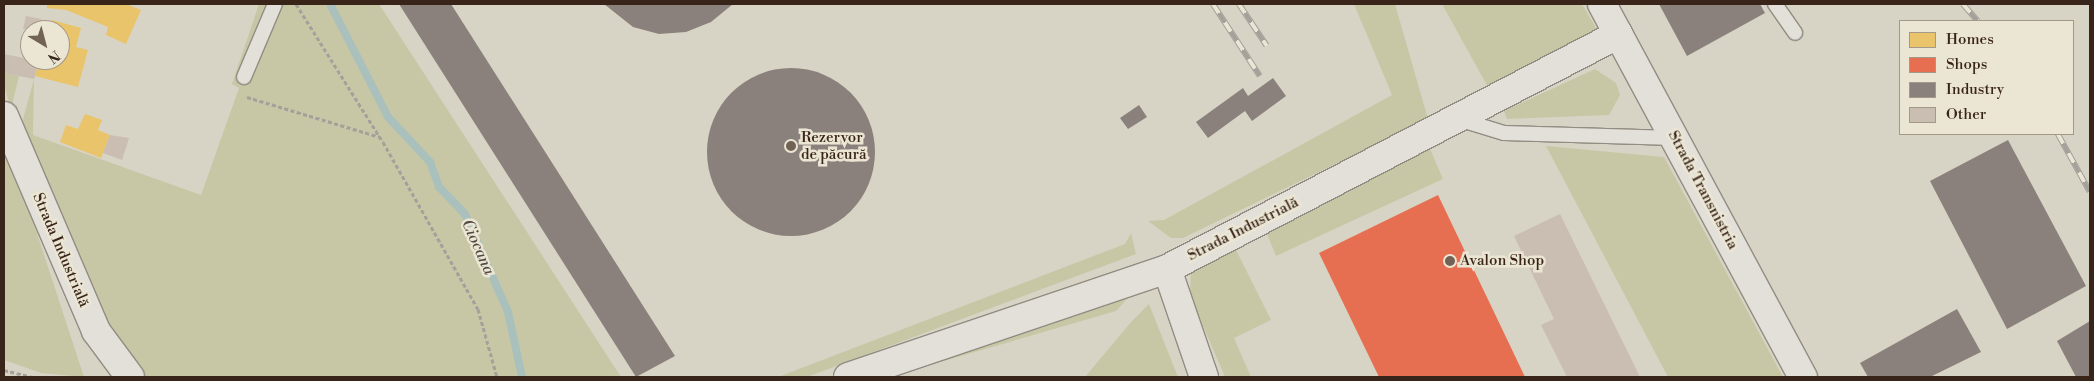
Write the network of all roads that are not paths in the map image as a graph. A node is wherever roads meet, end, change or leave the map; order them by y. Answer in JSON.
{"nodes":[{"id":1,"x":275,"y":4,"type":"edge"},
{"id":2,"x":1602,"y":4,"type":"edge"},
{"id":3,"x":1775,"y":4,"type":"edge"},
{"id":4,"x":1795,"y":33,"type":"dead end"},
{"id":5,"x":1619,"y":34,"type":"junction"},
{"id":6,"x":244,"y":77,"type":"road end"},
{"id":7,"x":4,"y":116,"type":"edge"},
{"id":8,"x":1457,"y":118,"type":"junction"},
{"id":9,"x":1675,"y":138,"type":"junction"},
{"id":10,"x":1167,"y":269,"type":"junction"},
{"id":11,"x":130,"y":377,"type":"edge"},
{"id":12,"x":848,"y":377,"type":"edge"},
{"id":13,"x":1204,"y":377,"type":"edge"},
{"id":14,"x":1803,"y":377,"type":"edge"}],
"edges":[{"from":1,"to":6,"type":"lane"},
{"from":2,"to":5,"type":"street","name":"Strada Transnistria"},
{"from":3,"to":4,"type":"lane"},
{"from":5,"to":8,"type":"street","name":"Strada Industrială"},
{"from":5,"to":9,"type":"street","name":"Strada Transnistria"},
{"from":7,"to":11,"type":"street","name":"Strada Industrială"},
{"from":8,"to":9,"type":"lane"},
{"from":8,"to":10,"type":"street","name":"Strada Industrială"},
{"from":9,"to":14,"type":"street","name":"Strada Transnistria"},
{"from":10,"to":12,"type":"street","name":"Strada Industrială"},
{"from":10,"to":13,"type":"street"}]}
